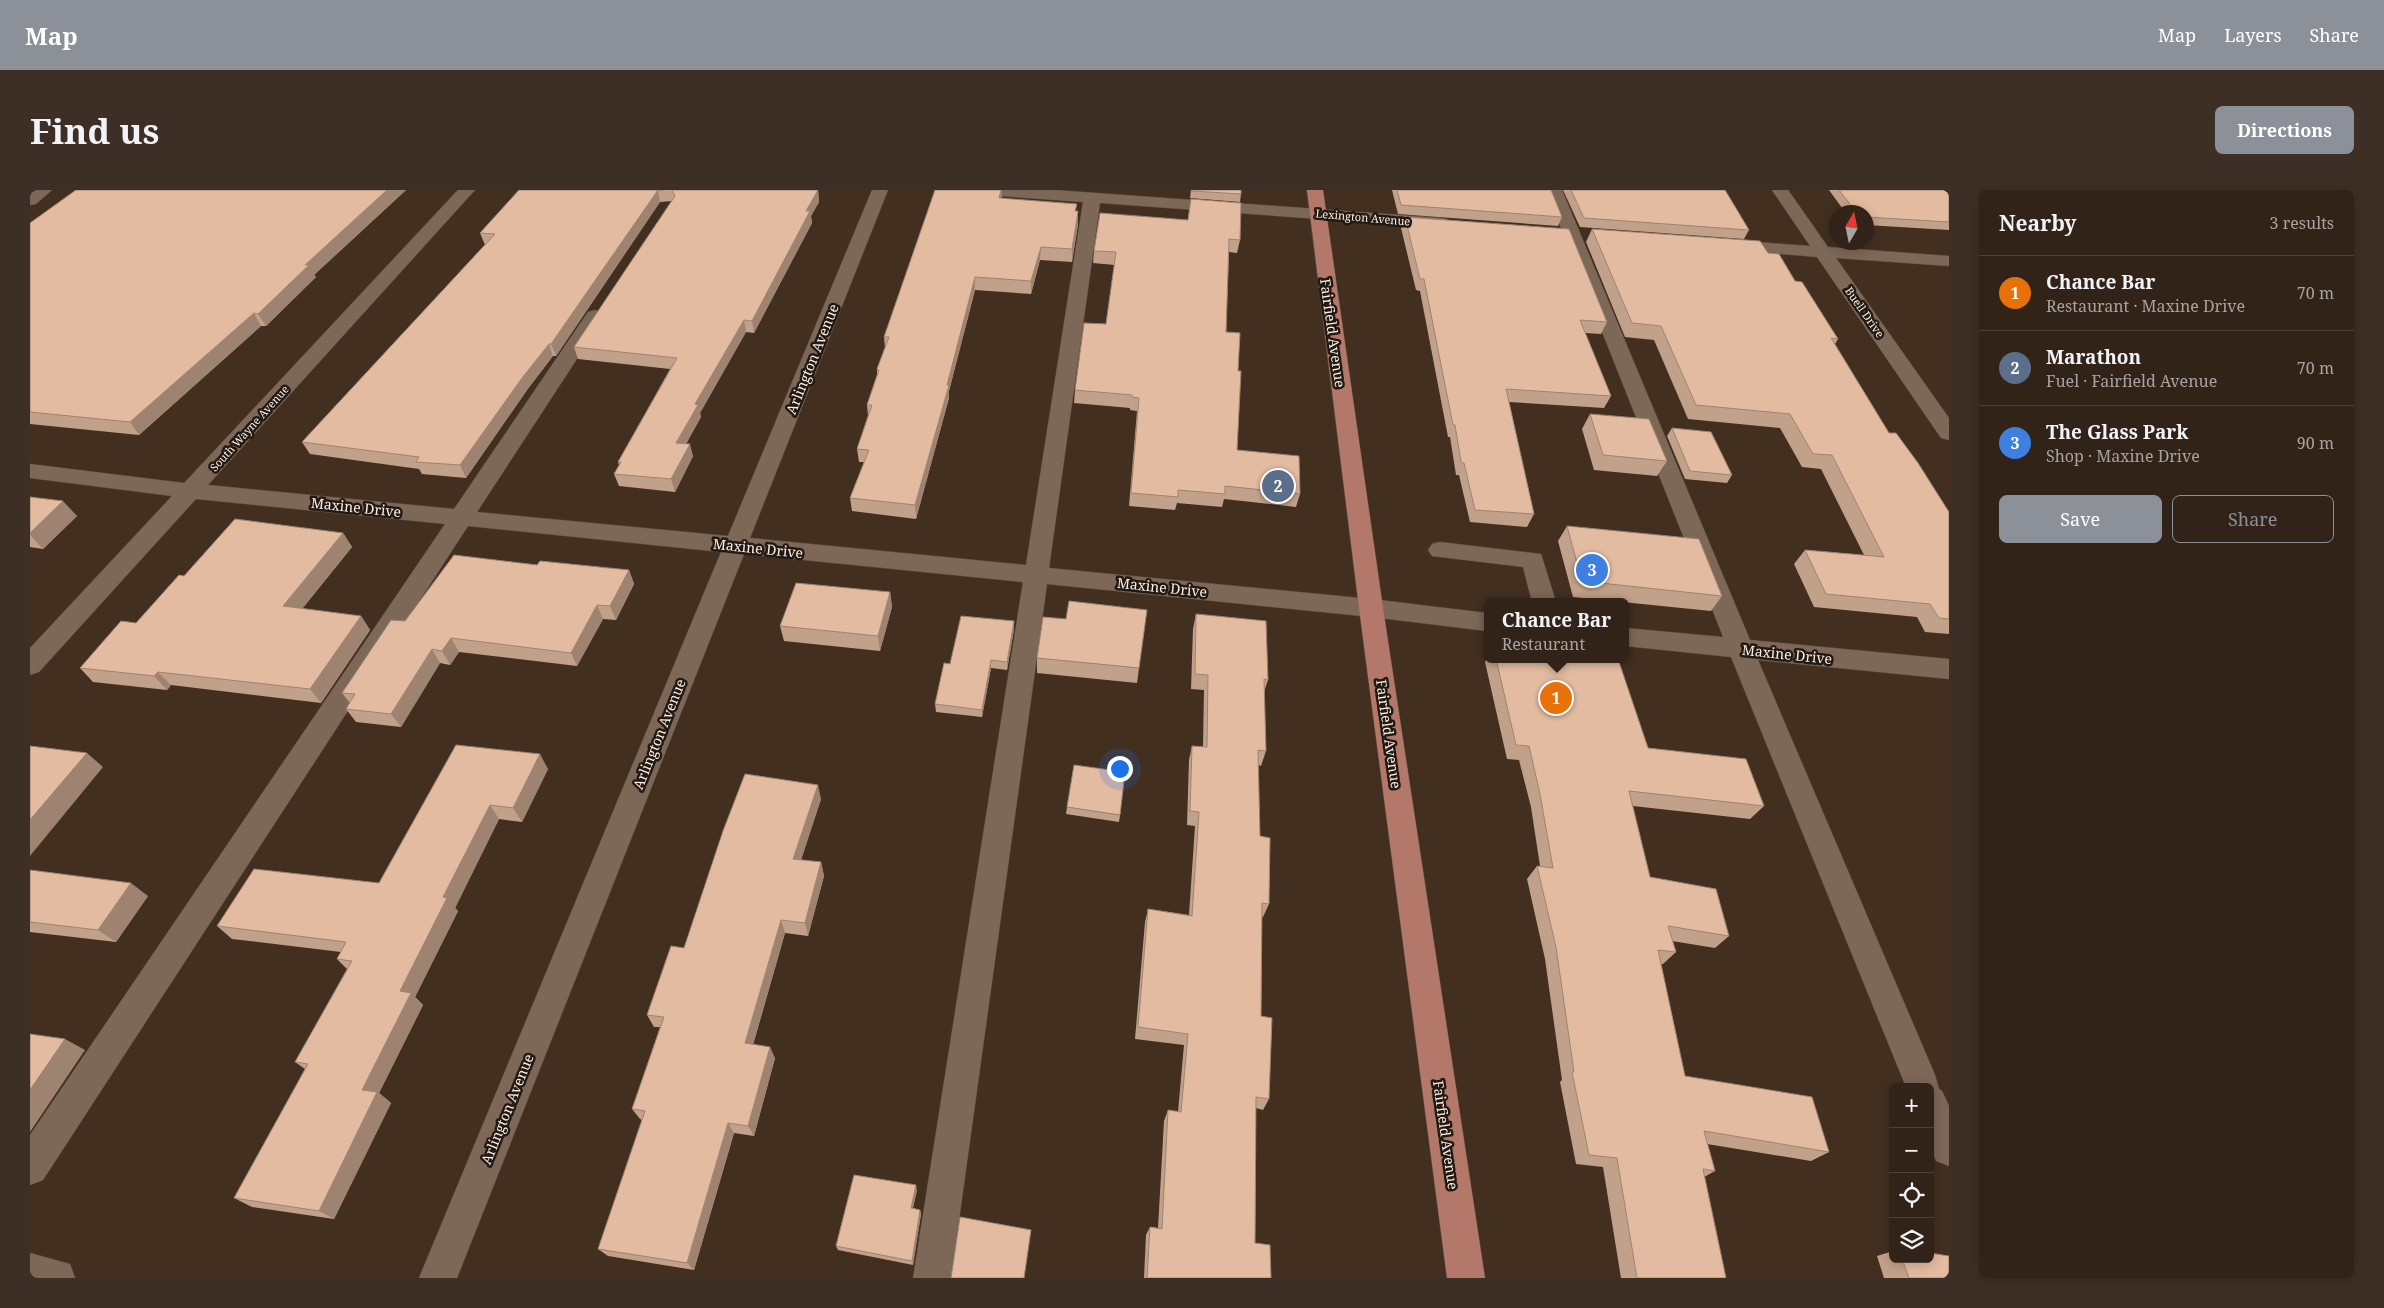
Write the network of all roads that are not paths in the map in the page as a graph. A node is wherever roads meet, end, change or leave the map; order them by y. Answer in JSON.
{"nodes":[{"id":1,"x":44,"y":190,"type":"edge"},
{"id":2,"x":467,"y":190,"type":"edge"},
{"id":3,"x":880,"y":190,"type":"edge"},
{"id":4,"x":986,"y":190,"type":"edge"},
{"id":5,"x":1554,"y":190,"type":"edge"},
{"id":6,"x":1780,"y":190,"type":"edge"},
{"id":7,"x":1088,"y":196,"type":"edge"},
{"id":8,"x":30,"y":200,"type":"edge"},
{"id":9,"x":1316,"y":201,"type":"edge"},
{"id":10,"x":1455,"y":224,"type":"edge"},
{"id":11,"x":1708,"y":244,"type":"edge"},
{"id":12,"x":1824,"y":252,"type":"junction"},
{"id":13,"x":1949,"y":261,"type":"edge"},
{"id":14,"x":608,"y":296,"type":"edge"},
{"id":15,"x":1949,"y":434,"type":"edge"},
{"id":16,"x":30,"y":471,"type":"edge"},
{"id":17,"x":192,"y":491,"type":"junction"},
{"id":18,"x":460,"y":518,"type":"junction"},
{"id":19,"x":736,"y":546,"type":"junction"},
{"id":20,"x":1440,"y":550,"type":"dead end"},
{"id":21,"x":1036,"y":574,"type":"junction"},
{"id":22,"x":1543,"y":598,"type":"edge"},
{"id":23,"x":1371,"y":608,"type":"junction"},
{"id":24,"x":1484,"y":622,"type":"edge"},
{"id":25,"x":1629,"y":637,"type":"edge"},
{"id":26,"x":1741,"y":649,"type":"junction"},
{"id":27,"x":30,"y":665,"type":"edge"},
{"id":28,"x":1949,"y":669,"type":"edge"},
{"id":29,"x":1922,"y":1083,"type":"edge"},
{"id":30,"x":1934,"y":1112,"type":"edge"},
{"id":31,"x":1949,"y":1148,"type":"edge"},
{"id":32,"x":30,"y":1167,"type":"edge"},
{"id":33,"x":30,"y":1272,"type":"edge"},
{"id":34,"x":56,"y":1278,"type":"edge"},
{"id":35,"x":438,"y":1278,"type":"edge"},
{"id":36,"x":932,"y":1278,"type":"edge"},
{"id":37,"x":1466,"y":1278,"type":"edge"}],
"edges":[{"from":1,"to":8,"type":"street"},
{"from":2,"to":17,"type":"street","name":"South Wayne Avenue"},
{"from":3,"to":19,"type":"street","name":"Arlington Avenue"},
{"from":4,"to":7,"type":"street","name":"Lexington Avenue"},
{"from":5,"to":26,"type":"street"},
{"from":6,"to":12,"type":"street","name":"Buell Drive"},
{"from":7,"to":9,"type":"street","name":"Lexington Avenue"},
{"from":7,"to":21,"type":"street"},
{"from":9,"to":10,"type":"street","name":"Lexington Avenue"},
{"from":9,"to":23,"type":"main road","name":"Fairfield Avenue"},
{"from":11,"to":12,"type":"street"},
{"from":12,"to":13,"type":"street"},
{"from":12,"to":15,"type":"street","name":"Buell Drive"},
{"from":14,"to":18,"type":"street"},
{"from":16,"to":17,"type":"street","name":"Maxine Drive"},
{"from":17,"to":18,"type":"street","name":"Maxine Drive"},
{"from":17,"to":27,"type":"street","name":"South Wayne Avenue"},
{"from":18,"to":19,"type":"street","name":"Maxine Drive"},
{"from":18,"to":32,"type":"street"},
{"from":19,"to":21,"type":"street","name":"Maxine Drive"},
{"from":19,"to":35,"type":"street","name":"Arlington Avenue"},
{"from":20,"to":22,"type":"street"},
{"from":21,"to":23,"type":"street","name":"Maxine Drive"},
{"from":21,"to":36,"type":"street"},
{"from":23,"to":24,"type":"street","name":"Maxine Drive"},
{"from":23,"to":37,"type":"main road","name":"Fairfield Avenue"},
{"from":25,"to":26,"type":"street","name":"Maxine Drive"},
{"from":26,"to":28,"type":"street","name":"Maxine Drive"},
{"from":26,"to":29,"type":"street"},
{"from":30,"to":31,"type":"street"},
{"from":33,"to":34,"type":"street"}]}
